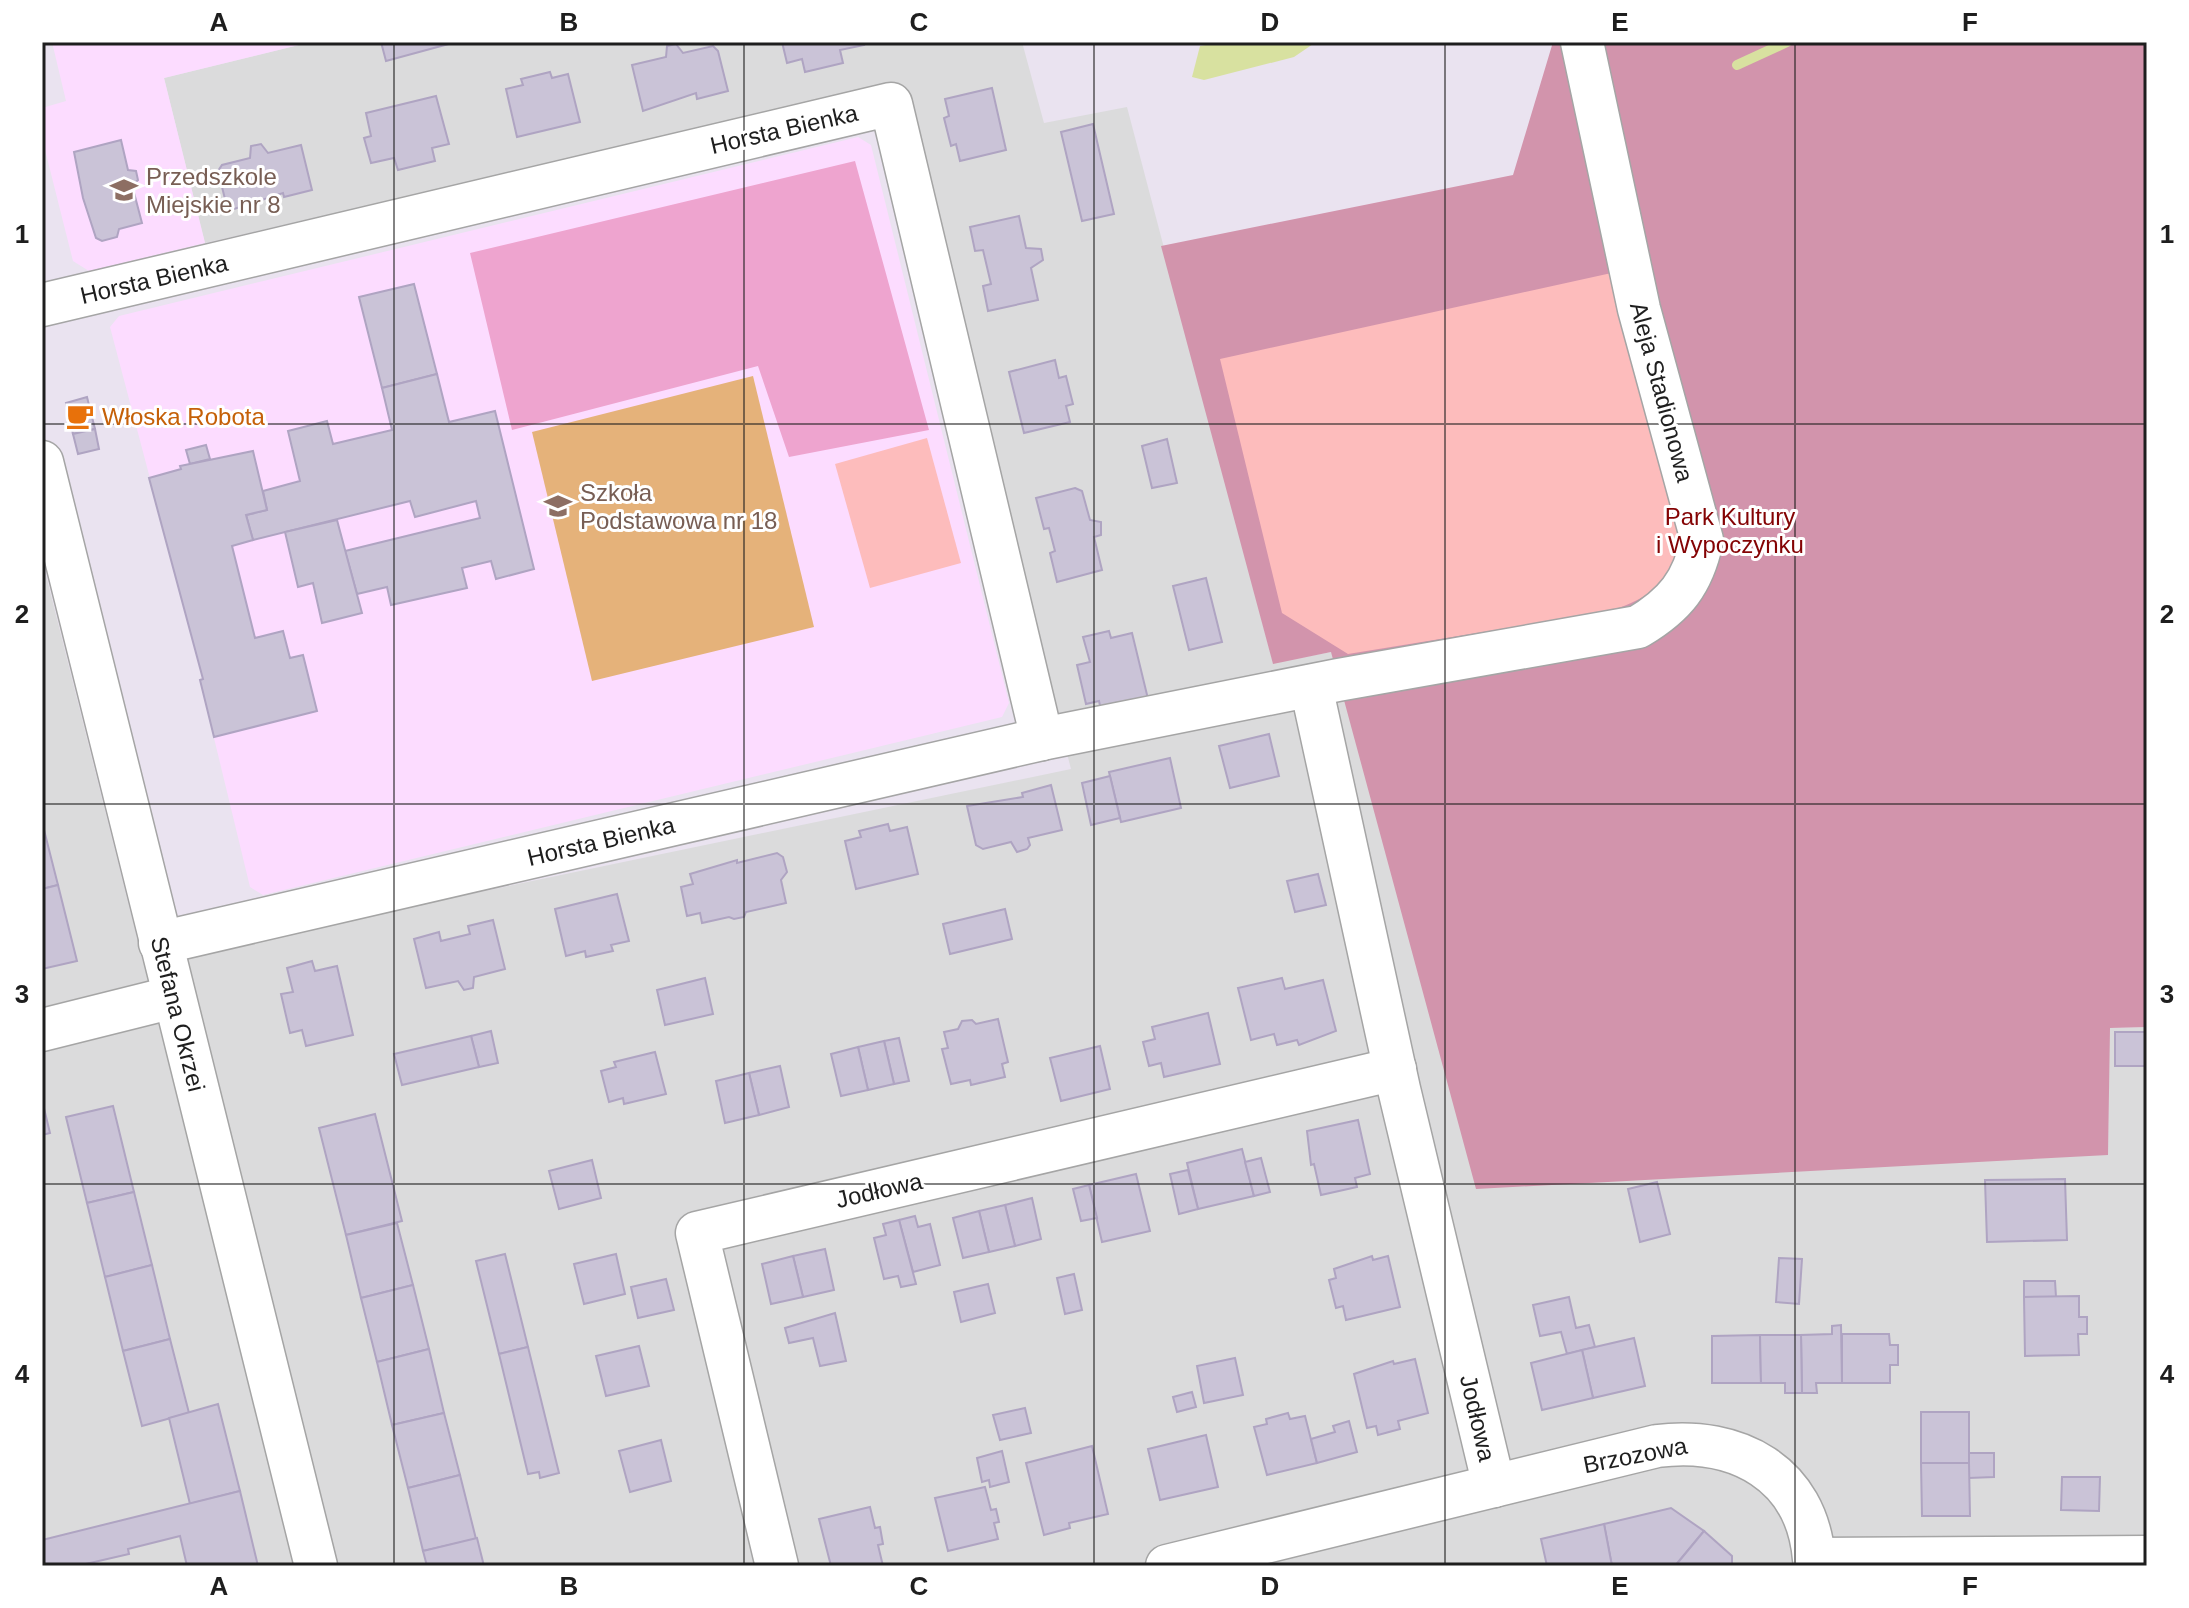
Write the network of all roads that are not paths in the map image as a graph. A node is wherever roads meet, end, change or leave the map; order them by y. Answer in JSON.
{"nodes":[{"id":1,"x":1582,"y":42,"type":"edge"},
{"id":2,"x":42,"y":305,"type":"edge"},
{"id":3,"x":42,"y":462,"type":"edge"},
{"id":4,"x":1311,"y":686,"type":"junction"},
{"id":5,"x":1042,"y":739,"type":"junction"},
{"id":6,"x":160,"y":943,"type":"junction"},
{"id":7,"x":174,"y":997,"type":"junction"},
{"id":8,"x":42,"y":1030,"type":"edge"},
{"id":9,"x":1395,"y":1069,"type":"junction"},
{"id":10,"x":1494,"y":1486,"type":"junction"},
{"id":11,"x":2147,"y":1557,"type":"edge"},
{"id":12,"x":1814,"y":1563,"type":"edge"},
{"id":13,"x":316,"y":1566,"type":"edge"},
{"id":14,"x":777,"y":1566,"type":"edge"},
{"id":15,"x":1167,"y":1566,"type":"edge"}],
"edges":[{"from":1,"to":4,"type":"street","name":"Aleja Stadionowa"},
{"from":2,"to":5,"type":"street","name":"Horsta Bienka"},
{"from":3,"to":6,"type":"street","name":"Stefana Okrzei"},
{"from":4,"to":5,"type":"street","name":"Horsta Bienka"},
{"from":4,"to":9,"type":"street","name":"Jodłowa"},
{"from":5,"to":6,"type":"street","name":"Horsta Bienka"},
{"from":6,"to":7,"type":"street","name":"Stefana Okrzei"},
{"from":7,"to":8,"type":"street"},
{"from":7,"to":13,"type":"street","name":"Stefana Okrzei"},
{"from":9,"to":10,"type":"street","name":"Jodłowa"},
{"from":9,"to":14,"type":"street","name":"Jodłowa"},
{"from":10,"to":12,"type":"street","name":"Brzozowa"},
{"from":10,"to":15,"type":"street","name":"Brzozowa"},
{"from":11,"to":12,"type":"street","name":"Brzozowa"}]}
